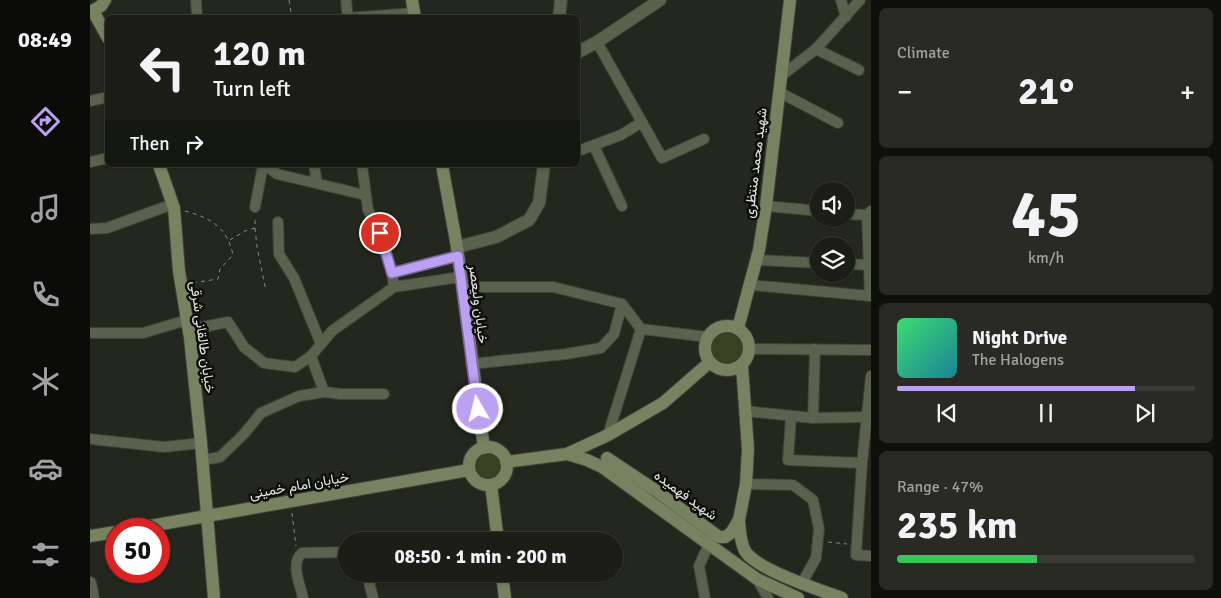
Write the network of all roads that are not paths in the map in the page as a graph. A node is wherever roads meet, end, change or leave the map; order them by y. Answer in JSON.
{"nodes":[{"id":1,"x":105,"y":0,"type":"edge"},
{"id":2,"x":196,"y":0,"type":"edge"},
{"id":3,"x":346,"y":0,"type":"edge"},
{"id":4,"x":412,"y":0,"type":"edge"},
{"id":5,"x":561,"y":0,"type":"edge"},
{"id":6,"x":660,"y":0,"type":"edge"},
{"id":7,"x":790,"y":0,"type":"edge"},
{"id":8,"x":841,"y":0,"type":"edge"},
{"id":9,"x":860,"y":0,"type":"edge"},
{"id":10,"x":867,"y":0,"type":"edge"},
{"id":11,"x":871,"y":2,"type":"edge"},
{"id":12,"x":92,"y":11,"type":"edge"},
{"id":13,"x":197,"y":15,"type":"edge"},
{"id":14,"x":348,"y":15,"type":"edge"},
{"id":15,"x":415,"y":15,"type":"edge"},
{"id":16,"x":559,"y":15,"type":"edge"},
{"id":17,"x":846,"y":17,"type":"junction"},
{"id":18,"x":105,"y":33,"type":"edge"},
{"id":19,"x":597,"y":42,"type":"junction"},
{"id":20,"x":816,"y":48,"type":"junction"},
{"id":21,"x":580,"y":51,"type":"edge"},
{"id":22,"x":860,"y":70,"type":"dead end"},
{"id":23,"x":781,"y":76,"type":"junction"},
{"id":24,"x":779,"y":92,"type":"junction"},
{"id":25,"x":105,"y":98,"type":"edge"},
{"id":26,"x":90,"y":101,"type":"edge"},
{"id":27,"x":642,"y":122,"type":"junction"},
{"id":28,"x":838,"y":124,"type":"dead end"},
{"id":29,"x":704,"y":139,"type":"dead end"},
{"id":30,"x":594,"y":146,"type":"junction"},
{"id":31,"x":580,"y":150,"type":"edge"},
{"id":32,"x":105,"y":159,"type":"edge"},
{"id":33,"x":90,"y":162,"type":"edge"},
{"id":34,"x":161,"y":167,"type":"edge"},
{"id":35,"x":264,"y":167,"type":"edge"},
{"id":36,"x":267,"y":167,"type":"edge"},
{"id":37,"x":314,"y":167,"type":"edge"},
{"id":38,"x":362,"y":167,"type":"edge"},
{"id":39,"x":442,"y":167,"type":"edge"},
{"id":40,"x":544,"y":167,"type":"edge"},
{"id":41,"x":316,"y":183,"type":"junction"},
{"id":42,"x":365,"y":196,"type":"junction"},
{"id":43,"x":174,"y":206,"type":"junction"},
{"id":44,"x":255,"y":206,"type":"road end"},
{"id":45,"x":622,"y":206,"type":"dead end"},
{"id":46,"x":766,"y":206,"type":"junction"},
{"id":47,"x":810,"y":210,"type":"edge"},
{"id":48,"x":869,"y":213,"type":"edge"},
{"id":49,"x":855,"y":214,"type":"edge"},
{"id":50,"x":278,"y":222,"type":"dead end"},
{"id":51,"x":90,"y":229,"type":"edge"},
{"id":52,"x":457,"y":252,"type":"junction"},
{"id":53,"x":756,"y":260,"type":"junction"},
{"id":54,"x":432,"y":262,"type":"junction"},
{"id":55,"x":810,"y":263,"type":"edge"},
{"id":56,"x":855,"y":264,"type":"edge"},
{"id":57,"x":870,"y":265,"type":"edge"},
{"id":58,"x":392,"y":273,"type":"junction"},
{"id":59,"x":460,"y":277,"type":"junction"},
{"id":60,"x":437,"y":280,"type":"junction"},
{"id":61,"x":750,"y":284,"type":"junction"},
{"id":62,"x":394,"y":287,"type":"junction"},
{"id":63,"x":482,"y":287,"type":"dead end"},
{"id":64,"x":870,"y":296,"type":"edge"},
{"id":65,"x":622,"y":304,"type":"junction"},
{"id":66,"x":188,"y":325,"type":"junction"},
{"id":67,"x":738,"y":328,"type":"junction"},
{"id":68,"x":641,"y":329,"type":"junction"},
{"id":69,"x":90,"y":332,"type":"edge"},
{"id":70,"x":708,"y":337,"type":"junction"},
{"id":71,"x":321,"y":344,"type":"junction"},
{"id":72,"x":750,"y":349,"type":"junction"},
{"id":73,"x":815,"y":349,"type":"junction"},
{"id":74,"x":871,"y":350,"type":"edge"},
{"id":75,"x":311,"y":356,"type":"junction"},
{"id":76,"x":710,"y":362,"type":"junction"},
{"id":77,"x":471,"y":364,"type":"junction"},
{"id":78,"x":742,"y":366,"type":"junction"},
{"id":79,"x":699,"y":372,"type":"junction"},
{"id":80,"x":871,"y":376,"type":"edge"},
{"id":81,"x":744,"y":390,"type":"junction"},
{"id":82,"x":324,"y":392,"type":"junction"},
{"id":83,"x":384,"y":394,"type":"dead end"},
{"id":84,"x":745,"y":410,"type":"junction"},
{"id":85,"x":791,"y":417,"type":"junction"},
{"id":86,"x":867,"y":417,"type":"junction"},
{"id":87,"x":813,"y":418,"type":"junction"},
{"id":88,"x":608,"y":435,"type":"junction"},
{"id":89,"x":90,"y":439,"type":"edge"},
{"id":90,"x":201,"y":443,"type":"junction"},
{"id":91,"x":484,"y":448,"type":"junction"},
{"id":92,"x":567,"y":454,"type":"junction"},
{"id":93,"x":203,"y":460,"type":"junction"},
{"id":94,"x":506,"y":462,"type":"junction"},
{"id":95,"x":604,"y":462,"type":"junction"},
{"id":96,"x":862,"y":463,"type":"junction"},
{"id":97,"x":469,"y":470,"type":"junction"},
{"id":98,"x":866,"y":480,"type":"edge"},
{"id":99,"x":746,"y":484,"type":"junction"},
{"id":100,"x":491,"y":485,"type":"junction"},
{"id":101,"x":208,"y":516,"type":"junction"},
{"id":102,"x":739,"y":520,"type":"junction"},
{"id":103,"x":170,"y":523,"type":"edge"},
{"id":104,"x":497,"y":532,"type":"edge"},
{"id":105,"x":105,"y":534,"type":"edge"},
{"id":106,"x":90,"y":536,"type":"edge"},
{"id":107,"x":709,"y":544,"type":"junction"},
{"id":108,"x":338,"y":552,"type":"edge"},
{"id":109,"x":871,"y":556,"type":"edge"},
{"id":110,"x":757,"y":579,"type":"junction"},
{"id":111,"x":369,"y":582,"type":"edge"},
{"id":112,"x":503,"y":582,"type":"edge"},
{"id":113,"x":90,"y":583,"type":"edge"},
{"id":114,"x":802,"y":583,"type":"junction"},
{"id":115,"x":93,"y":598,"type":"edge"},
{"id":116,"x":214,"y":598,"type":"edge"},
{"id":117,"x":302,"y":598,"type":"edge"},
{"id":118,"x":373,"y":598,"type":"edge"},
{"id":119,"x":505,"y":598,"type":"edge"},
{"id":120,"x":705,"y":598,"type":"edge"},
{"id":121,"x":768,"y":598,"type":"edge"},
{"id":122,"x":798,"y":598,"type":"edge"},
{"id":123,"x":842,"y":598,"type":"edge"}],
"edges":[{"from":1,"to":12,"type":"main road"},
{"from":2,"to":13,"type":"street"},
{"from":3,"to":14,"type":"street"},
{"from":4,"to":15,"type":"main road"},
{"from":5,"to":16,"type":"street"},
{"from":6,"to":19,"type":"street"},
{"from":7,"to":23,"type":"main road","name":"شهید محمد منتظری"},
{"from":8,"to":17,"type":"street"},
{"from":9,"to":17,"type":"street"},
{"from":10,"to":11,"type":"street"},
{"from":12,"to":18,"type":"main road"},
{"from":17,"to":20,"type":"street"},
{"from":19,"to":21,"type":"street"},
{"from":19,"to":27,"type":"street"},
{"from":20,"to":22,"type":"street"},
{"from":20,"to":23,"type":"street"},
{"from":23,"to":24,"type":"main road","name":"شهید محمد منتظری"},
{"from":24,"to":28,"type":"street"},
{"from":24,"to":46,"type":"main road","name":"شهید محمد منتظری"},
{"from":25,"to":26,"type":"street"},
{"from":27,"to":29,"type":"street"},
{"from":27,"to":30,"type":"street"},
{"from":30,"to":31,"type":"street"},
{"from":30,"to":45,"type":"street"},
{"from":32,"to":33,"type":"street"},
{"from":34,"to":43,"type":"main road","name":"خیابان طالقانی شرقی"},
{"from":35,"to":44,"type":"street"},
{"from":36,"to":41,"type":"street"},
{"from":37,"to":41,"type":"street"},
{"from":38,"to":42,"type":"street"},
{"from":39,"to":52,"type":"main road","name":"خیابان ولیعصر"},
{"from":40,"to":52,"type":"street"},
{"from":41,"to":42,"type":"street"},
{"from":42,"to":58,"type":"street"},
{"from":43,"to":51,"type":"street"},
{"from":43,"to":66,"type":"main road","name":"خیابان طالقانی شرقی"},
{"from":46,"to":47,"type":"street"},
{"from":46,"to":53,"type":"main road","name":"شهید محمد منتظری"},
{"from":48,"to":49,"type":"street"},
{"from":48,"to":57,"type":"street"},
{"from":50,"to":71,"type":"street"},
{"from":52,"to":54,"type":"street"},
{"from":52,"to":59,"type":"main road","name":"خیابان ولیعصر"},
{"from":53,"to":55,"type":"street"},
{"from":53,"to":61,"type":"main road","name":"شهید محمد منتظری"},
{"from":54,"to":58,"type":"street"},
{"from":54,"to":60,"type":"street"},
{"from":56,"to":57,"type":"street"},
{"from":57,"to":64,"type":"street"},
{"from":58,"to":62,"type":"street"},
{"from":59,"to":60,"type":"street"},
{"from":59,"to":77,"type":"main road","name":"خیابان ولیعصر"},
{"from":60,"to":62,"type":"street"},
{"from":61,"to":64,"type":"street"},
{"from":61,"to":67,"type":"main road","name":"شهید محمد منتظری"},
{"from":62,"to":71,"type":"street"},
{"from":63,"to":65,"type":"street"},
{"from":65,"to":68,"type":"street"},
{"from":65,"to":77,"type":"street"},
{"from":66,"to":69,"type":"street"},
{"from":66,"to":75,"type":"street"},
{"from":66,"to":90,"type":"main road","name":"خیابان طالقانی شرقی"},
{"from":67,"to":70,"type":"main road"},
{"from":67,"to":72,"type":"main road"},
{"from":68,"to":70,"type":"street"},
{"from":68,"to":88,"type":"street"},
{"from":70,"to":76,"type":"main road"},
{"from":71,"to":75,"type":"street"},
{"from":72,"to":73,"type":"street"},
{"from":72,"to":78,"type":"main road","name":"شهید فهمیده"},
{"from":73,"to":74,"type":"street"},
{"from":73,"to":87,"type":"street"},
{"from":75,"to":82,"type":"street"},
{"from":76,"to":78,"type":"main road"},
{"from":76,"to":79,"type":"main road"},
{"from":77,"to":91,"type":"main road","name":"خیابان ولیعصر"},
{"from":78,"to":81,"type":"main road","name":"شهید فهمیده"},
{"from":79,"to":81,"type":"main road"},
{"from":79,"to":88,"type":"main road"},
{"from":80,"to":86,"type":"street"},
{"from":81,"to":84,"type":"main road","name":"شهید فهمیده"},
{"from":82,"to":83,"type":"street"},
{"from":82,"to":93,"type":"street"},
{"from":84,"to":85,"type":"street"},
{"from":84,"to":99,"type":"main road","name":"شهید فهمیده"},
{"from":85,"to":87,"type":"street"},
{"from":85,"to":96,"type":"street"},
{"from":86,"to":87,"type":"street"},
{"from":86,"to":96,"type":"street"},
{"from":88,"to":92,"type":"main road"},
{"from":88,"to":95,"type":"main road"},
{"from":89,"to":90,"type":"street"},
{"from":90,"to":93,"type":"main road","name":"خیابان طالقانی شرقی"},
{"from":91,"to":94,"type":"main road"},
{"from":91,"to":97,"type":"main road"},
{"from":92,"to":94,"type":"main road"},
{"from":92,"to":95,"type":"main road"},
{"from":93,"to":101,"type":"main road","name":"خیابان طالقانی شرقی"},
{"from":94,"to":100,"type":"main road"},
{"from":95,"to":102,"type":"main road","name":"شهید فهمیده"},
{"from":95,"to":107,"type":"main road"},
{"from":96,"to":98,"type":"street"},
{"from":97,"to":100,"type":"main road"},
{"from":97,"to":101,"type":"main road","name":"خیابان امام خمینی"},
{"from":98,"to":109,"type":"street"},
{"from":99,"to":102,"type":"main road","name":"شهید فهمیده"},
{"from":99,"to":114,"type":"street"},
{"from":100,"to":104,"type":"main road"},
{"from":101,"to":103,"type":"main road","name":"خیابان امام خمینی"},
{"from":101,"to":116,"type":"main road","name":"خیابان طالقانی شرقی"},
{"from":102,"to":114,"type":"main road"},
{"from":105,"to":106,"type":"main road"},
{"from":107,"to":110,"type":"main road"},
{"from":107,"to":120,"type":"street"},
{"from":108,"to":117,"type":"street"},
{"from":110,"to":121,"type":"street"},
{"from":110,"to":122,"type":"main road"},
{"from":111,"to":118,"type":"street"},
{"from":112,"to":119,"type":"main road"},
{"from":113,"to":115,"type":"street"},
{"from":114,"to":123,"type":"main road"}]}
